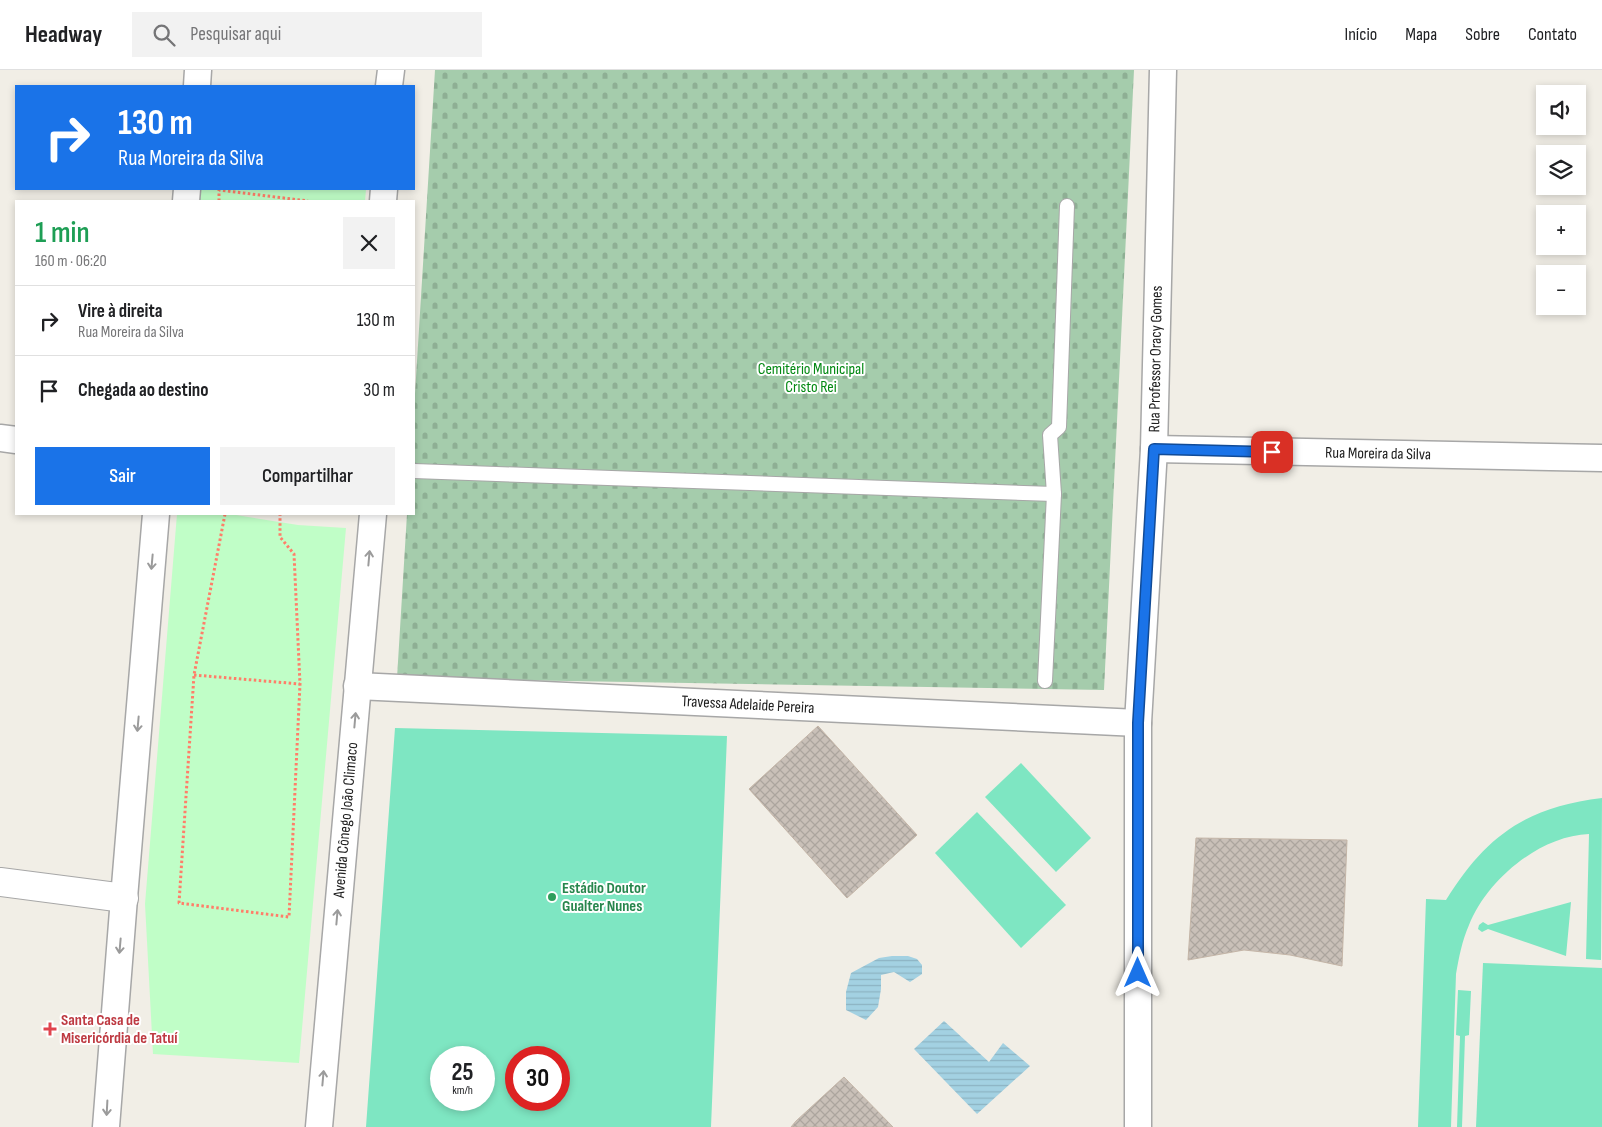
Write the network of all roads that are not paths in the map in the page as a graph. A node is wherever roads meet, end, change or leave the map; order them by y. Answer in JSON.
{"nodes":[{"id":1,"x":198,"y":70,"type":"edge"},
{"id":2,"x":391,"y":70,"type":"edge"},
{"id":3,"x":1163,"y":70,"type":"edge"},
{"id":4,"x":197,"y":85,"type":"edge"},
{"id":5,"x":389,"y":85,"type":"edge"},
{"id":6,"x":1066,"y":206,"type":"dead end"},
{"id":7,"x":0,"y":438,"type":"edge"},
{"id":8,"x":15,"y":440,"type":"edge"},
{"id":9,"x":1154,"y":449,"type":"junction"},
{"id":10,"x":1602,"y":458,"type":"edge"},
{"id":11,"x":415,"y":471,"type":"edge"},
{"id":12,"x":1054,"y":494,"type":"junction"},
{"id":13,"x":156,"y":515,"type":"edge"},
{"id":14,"x":373,"y":515,"type":"edge"},
{"id":15,"x":1045,"y":681,"type":"dead end"},
{"id":16,"x":357,"y":686,"type":"junction"},
{"id":17,"x":1138,"y":723,"type":"junction"},
{"id":18,"x":0,"y":882,"type":"edge"},
{"id":19,"x":124,"y":898,"type":"junction"},
{"id":20,"x":106,"y":1127,"type":"edge"},
{"id":21,"x":319,"y":1127,"type":"edge"},
{"id":22,"x":1138,"y":1127,"type":"edge"}],
"edges":[{"from":1,"to":4,"type":"street"},
{"from":2,"to":5,"type":"street"},
{"from":3,"to":9,"type":"street","name":"Rua Professor Oracy Gomes"},
{"from":6,"to":12,"type":"lane"},
{"from":7,"to":8,"type":"street"},
{"from":9,"to":10,"type":"street","name":"Rua Moreira da Silva"},
{"from":9,"to":17,"type":"street","name":"Rua Professor Oracy Gomes"},
{"from":11,"to":12,"type":"lane"},
{"from":12,"to":15,"type":"lane"},
{"from":13,"to":19,"type":"street","one_way":true},
{"from":16,"to":14,"type":"street","name":"Avenida Cônego João Climaco","one_way":true},
{"from":16,"to":17,"type":"street","name":"Travessa Adelaide Pereira"},
{"from":21,"to":16,"type":"street","name":"Avenida Cônego João Climaco","one_way":true},
{"from":17,"to":22,"type":"street","name":"Rua Professor Oracy Gomes"},
{"from":18,"to":19,"type":"street"},
{"from":19,"to":20,"type":"street","one_way":true}]}
